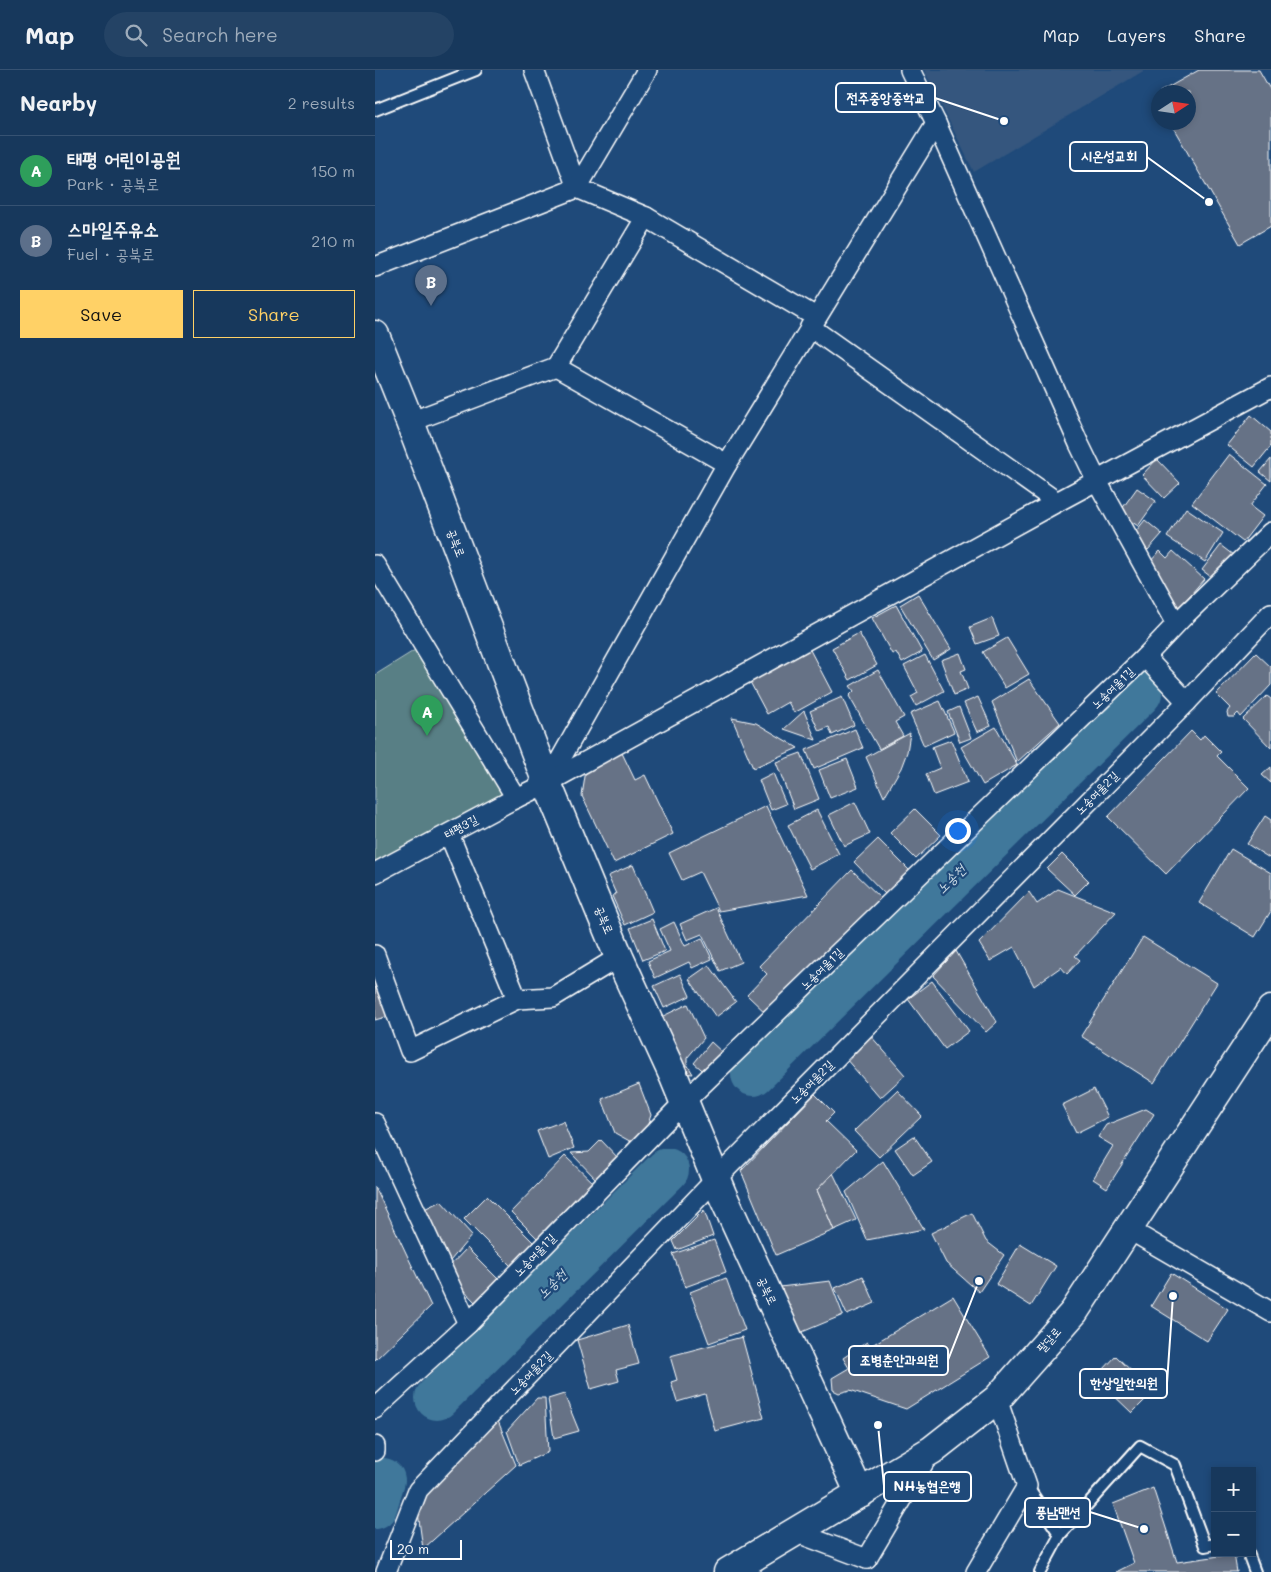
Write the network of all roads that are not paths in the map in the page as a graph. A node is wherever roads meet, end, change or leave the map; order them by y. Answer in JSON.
{"nodes":[{"id":1,"x":476,"y":70,"type":"edge"},
{"id":2,"x":534,"y":70,"type":"edge"},
{"id":3,"x":647,"y":70,"type":"edge"},
{"id":4,"x":910,"y":70,"type":"edge"},
{"id":5,"x":375,"y":110,"type":"edge"},
{"id":6,"x":936,"y":123,"type":"junction"},
{"id":7,"x":577,"y":188,"type":"junction"},
{"id":8,"x":646,"y":217,"type":"junction"},
{"id":9,"x":375,"y":267,"type":"edge"},
{"id":10,"x":813,"y":322,"type":"junction"},
{"id":11,"x":375,"y":335,"type":"edge"},
{"id":12,"x":556,"y":367,"type":"junction"},
{"id":13,"x":1271,"y":387,"type":"edge"},
{"id":14,"x":410,"y":422,"type":"junction"},
{"id":15,"x":727,"y":464,"type":"junction"},
{"id":16,"x":1097,"y":481,"type":"junction"},
{"id":17,"x":1057,"y":502,"type":"junction"},
{"id":18,"x":1271,"y":532,"type":"edge"},
{"id":19,"x":375,"y":565,"type":"edge"},
{"id":20,"x":1271,"y":613,"type":"edge"},
{"id":21,"x":1177,"y":624,"type":"junction"},
{"id":22,"x":1145,"y":657,"type":"junction"},
{"id":23,"x":1187,"y":702,"type":"junction"},
{"id":24,"x":547,"y":783,"type":"junction"},
{"id":25,"x":516,"y":798,"type":"junction"},
{"id":26,"x":449,"y":834,"type":"junction"},
{"id":27,"x":375,"y":873,"type":"edge"},
{"id":28,"x":375,"y":954,"type":"edge"},
{"id":29,"x":619,"y":957,"type":"junction"},
{"id":30,"x":517,"y":999,"type":"junction"},
{"id":31,"x":1271,"y":1010,"type":"edge"},
{"id":32,"x":684,"y":1102,"type":"junction"},
{"id":33,"x":375,"y":1123,"type":"edge"},
{"id":34,"x":716,"y":1179,"type":"junction"},
{"id":35,"x":1128,"y":1229,"type":"junction"},
{"id":36,"x":1271,"y":1312,"type":"edge"},
{"id":37,"x":468,"y":1324,"type":"junction"},
{"id":38,"x":997,"y":1400,"type":"junction"},
{"id":39,"x":375,"y":1409,"type":"edge"},
{"id":40,"x":375,"y":1446,"type":"edge"},
{"id":41,"x":932,"y":1450,"type":"junction"},
{"id":42,"x":375,"y":1451,"type":"edge"},
{"id":43,"x":1027,"y":1486,"type":"junction"},
{"id":44,"x":859,"y":1494,"type":"junction"},
{"id":45,"x":795,"y":1532,"type":"junction"},
{"id":46,"x":1060,"y":1535,"type":"junction"},
{"id":47,"x":1211,"y":1545,"type":"edge"},
{"id":48,"x":1249,"y":1557,"type":"edge"},
{"id":49,"x":870,"y":1565,"type":"edge"},
{"id":50,"x":386,"y":1572,"type":"edge"},
{"id":51,"x":728,"y":1572,"type":"edge"},
{"id":52,"x":976,"y":1572,"type":"edge"},
{"id":53,"x":1040,"y":1572,"type":"edge"},
{"id":54,"x":1255,"y":1572,"type":"edge"}],
"edges":[{"from":1,"to":5,"type":"lane"},
{"from":2,"to":7,"type":"street"},
{"from":3,"to":7,"type":"street"},
{"from":4,"to":6,"type":"street"},
{"from":6,"to":10,"type":"street"},
{"from":6,"to":16,"type":"street"},
{"from":7,"to":8,"type":"street"},
{"from":7,"to":9,"type":"street"},
{"from":8,"to":10,"type":"street"},
{"from":8,"to":12,"type":"street"},
{"from":10,"to":15,"type":"street"},
{"from":10,"to":17,"type":"street"},
{"from":11,"to":14,"type":"street","name":"공북로"},
{"from":12,"to":14,"type":"street"},
{"from":12,"to":15,"type":"street"},
{"from":13,"to":16,"type":"street","name":"태평3길"},
{"from":14,"to":24,"type":"street","name":"공북로"},
{"from":15,"to":24,"type":"street"},
{"from":16,"to":17,"type":"street","name":"태평3길"},
{"from":16,"to":21,"type":"street"},
{"from":17,"to":24,"type":"street","name":"태평3길"},
{"from":18,"to":21,"type":"street","name":"노송여울1길"},
{"from":19,"to":25,"type":"street"},
{"from":20,"to":23,"type":"street","name":"노송여울2길"},
{"from":21,"to":22,"type":"street","name":"노송여울1길"},
{"from":22,"to":23,"type":"street"},
{"from":22,"to":32,"type":"street","name":"노송여울1길"},
{"from":23,"to":34,"type":"street","name":"노송여울2길"},
{"from":24,"to":25,"type":"street","name":"태평3길"},
{"from":24,"to":29,"type":"street","name":"공북로"},
{"from":25,"to":26,"type":"street","name":"태평3길"},
{"from":26,"to":27,"type":"street","name":"태평3길"},
{"from":26,"to":30,"type":"street"},
{"from":28,"to":30,"type":"street"},
{"from":29,"to":30,"type":"street"},
{"from":29,"to":32,"type":"street","name":"공북로"},
{"from":31,"to":35,"type":"street","name":"팔달로"},
{"from":32,"to":34,"type":"street","name":"공북로"},
{"from":32,"to":37,"type":"street","name":"노송여울1길"},
{"from":33,"to":37,"type":"street"},
{"from":34,"to":44,"type":"street","name":"공북로"},
{"from":34,"to":50,"type":"street","name":"노송여울2길"},
{"from":35,"to":36,"type":"street"},
{"from":35,"to":38,"type":"street","name":"팔달로"},
{"from":37,"to":39,"type":"street","name":"노송여울1길"},
{"from":38,"to":41,"type":"street","name":"팔달로"},
{"from":38,"to":43,"type":"street"},
{"from":40,"to":42,"type":"street"},
{"from":41,"to":44,"type":"street","name":"팔달로"},
{"from":41,"to":49,"type":"street"},
{"from":43,"to":46,"type":"lane"},
{"from":43,"to":52,"type":"street"},
{"from":44,"to":45,"type":"street","name":"팔달로"},
{"from":45,"to":49,"type":"street"},
{"from":45,"to":51,"type":"street","name":"팔달로"},
{"from":46,"to":47,"type":"lane"},
{"from":46,"to":53,"type":"lane"},
{"from":48,"to":54,"type":"lane"}]}
